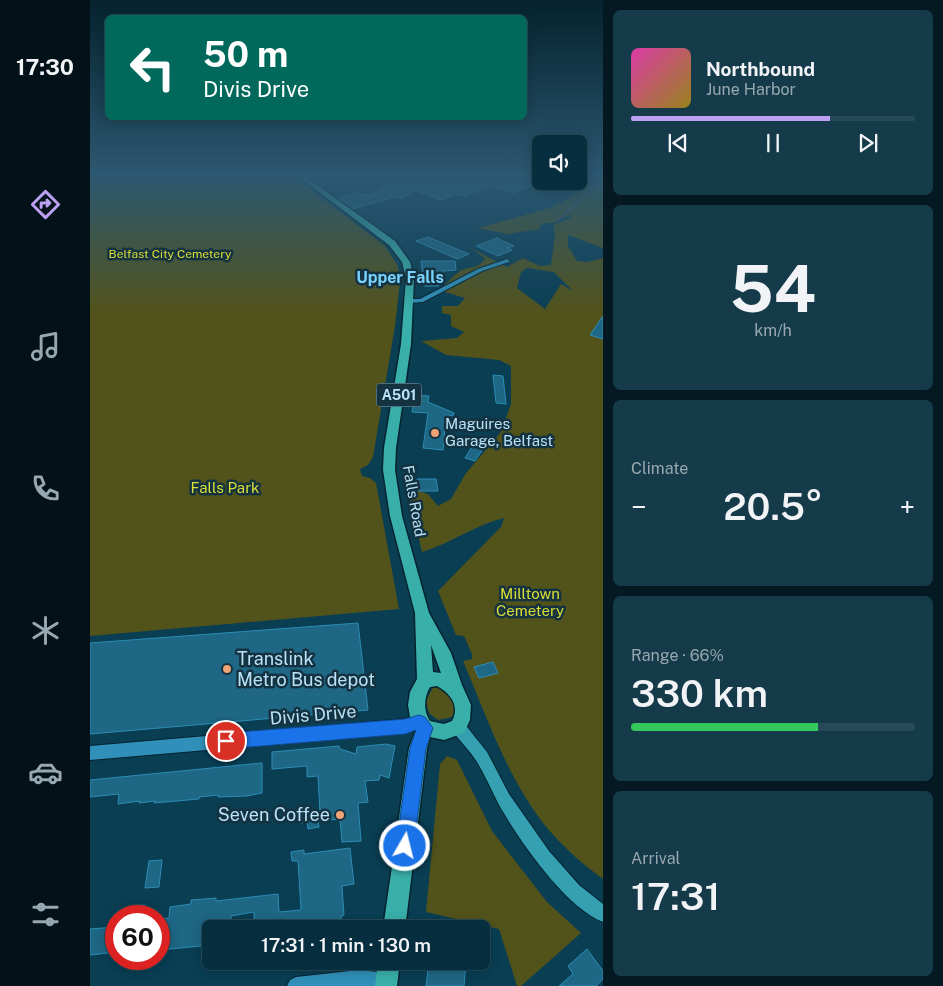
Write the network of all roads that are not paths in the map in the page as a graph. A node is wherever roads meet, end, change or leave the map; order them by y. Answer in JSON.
{"nodes":[{"id":1,"x":364,"y":221,"type":"edge"},
{"id":2,"x":507,"y":261,"type":"dead end"},
{"id":3,"x":409,"y":301,"type":"junction"},
{"id":4,"x":422,"y":613,"type":"junction"},
{"id":5,"x":426,"y":680,"type":"junction"},
{"id":6,"x":454,"y":687,"type":"junction"},
{"id":7,"x":422,"y":725,"type":"junction"},
{"id":8,"x":458,"y":727,"type":"junction"},
{"id":9,"x":90,"y":753,"type":"edge"},
{"id":10,"x":603,"y":914,"type":"edge"},
{"id":11,"x":395,"y":920,"type":"edge"},
{"id":12,"x":387,"y":976,"type":"edge"},
{"id":13,"x":296,"y":986,"type":"edge"}],
"edges":[{"from":1,"to":3,"type":"main road","name":"Falls Road","number":"A501"},
{"from":2,"to":3,"type":"street"},
{"from":3,"to":4,"type":"main road","name":"Falls Road","number":"A501"},
{"from":4,"to":5,"type":"main road","name":"Falls Road","number":"A501"},
{"from":4,"to":6,"type":"main road","name":"Falls Road","number":"A501"},
{"from":5,"to":6,"type":"main road"},
{"from":5,"to":7,"type":"main road","number":"A501"},
{"from":6,"to":8,"type":"main road","number":"A501"},
{"from":7,"to":8,"type":"main road"},
{"from":7,"to":9,"type":"street","name":"Divis Drive"},
{"from":7,"to":11,"type":"main road","number":"A501"},
{"from":8,"to":10,"type":"main road"},
{"from":12,"to":13,"type":"street"}]}
